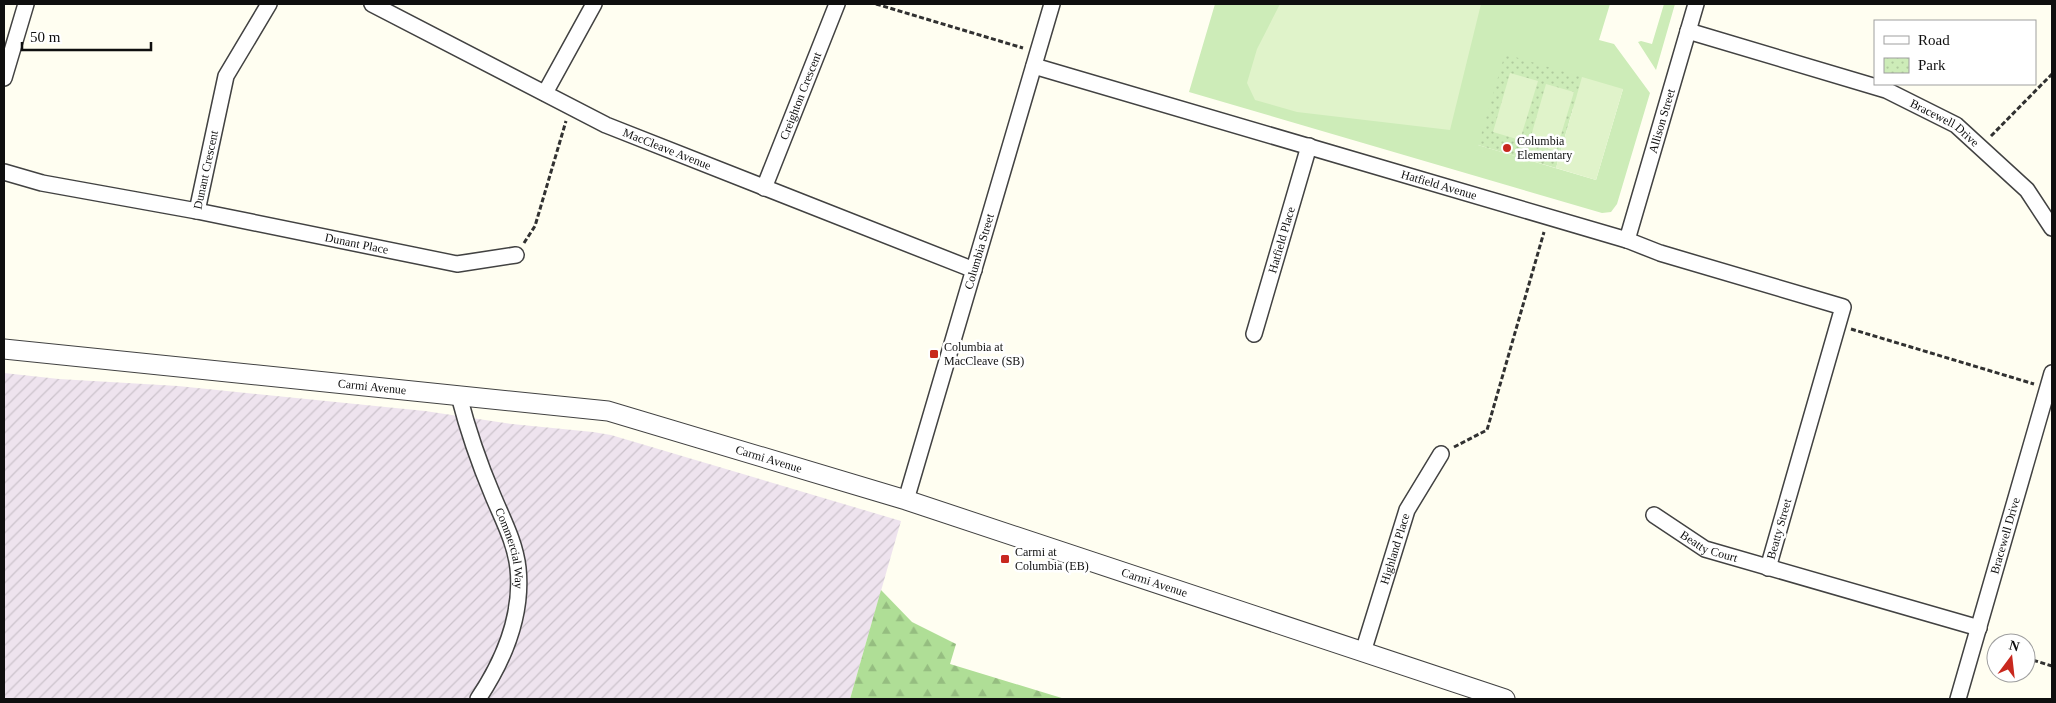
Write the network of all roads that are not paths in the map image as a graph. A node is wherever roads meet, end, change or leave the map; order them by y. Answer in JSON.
{"nodes":[{"id":1,"x":26,"y":4,"type":"edge"},
{"id":2,"x":269,"y":4,"type":"edge"},
{"id":3,"x":372,"y":4,"type":"edge"},
{"id":4,"x":594,"y":4,"type":"edge"},
{"id":5,"x":837,"y":4,"type":"edge"},
{"id":6,"x":1052,"y":4,"type":"edge"},
{"id":7,"x":1696,"y":4,"type":"edge"},
{"id":8,"x":1688,"y":31,"type":"junction"},
{"id":9,"x":1034,"y":66,"type":"junction"},
{"id":10,"x":4,"y":78,"type":"edge"},
{"id":11,"x":545,"y":93,"type":"junction"},
{"id":12,"x":1309,"y":146,"type":"junction"},
{"id":13,"x":4,"y":172,"type":"edge"},
{"id":14,"x":764,"y":188,"type":"junction"},
{"id":15,"x":197,"y":210,"type":"junction"},
{"id":16,"x":2052,"y":228,"type":"edge"},
{"id":17,"x":1627,"y":240,"type":"junction"},
{"id":18,"x":516,"y":255,"type":"road end"},
{"id":19,"x":974,"y":270,"type":"junction"},
{"id":20,"x":1844,"y":308,"type":"joint"},
{"id":21,"x":1254,"y":334,"type":"dead end"},
{"id":22,"x":4,"y":349,"type":"edge"},
{"id":23,"x":2050,"y":380,"type":"edge"},
{"id":24,"x":459,"y":396,"type":"junction"},
{"id":25,"x":2048,"y":404,"type":"edge"},
{"id":26,"x":1441,"y":454,"type":"road end"},
{"id":27,"x":906,"y":500,"type":"junction"},
{"id":28,"x":1654,"y":516,"type":"dead end"},
{"id":29,"x":1768,"y":568,"type":"junction"},
{"id":30,"x":1979,"y":628,"type":"junction"},
{"id":31,"x":1363,"y":652,"type":"junction"},
{"id":32,"x":478,"y":699,"type":"edge"},
{"id":33,"x":1505,"y":699,"type":"edge"},
{"id":34,"x":1958,"y":699,"type":"edge"}],
"edges":[{"from":1,"to":10,"type":"street"},
{"from":2,"to":15,"type":"street","name":"Dunant Crescent"},
{"from":3,"to":11,"type":"street","name":"MacCleave Avenue"},
{"from":4,"to":11,"type":"street"},
{"from":5,"to":14,"type":"street","name":"Creighton Crescent"},
{"from":6,"to":9,"type":"street","name":"Columbia Street"},
{"from":7,"to":8,"type":"street","name":"Allison Street"},
{"from":8,"to":16,"type":"street","name":"Bracewell Drive"},
{"from":8,"to":17,"type":"street","name":"Allison Street"},
{"from":9,"to":12,"type":"street","name":"Hatfield Avenue"},
{"from":9,"to":19,"type":"street","name":"Columbia Street"},
{"from":11,"to":14,"type":"street","name":"MacCleave Avenue"},
{"from":12,"to":17,"type":"street","name":"Hatfield Avenue"},
{"from":12,"to":21,"type":"street","name":"Hatfield Place"},
{"from":13,"to":15,"type":"street","name":"Dunant Crescent"},
{"from":14,"to":19,"type":"street","name":"MacCleave Avenue"},
{"from":15,"to":18,"type":"street","name":"Dunant Place"},
{"from":17,"to":20,"type":"street","name":"Hatfield Avenue"},
{"from":19,"to":27,"type":"street","name":"Columbia Street"},
{"from":20,"to":29,"type":"street","name":"Beatty Street"},
{"from":22,"to":24,"type":"street","name":"Carmi Avenue"},
{"from":23,"to":25,"type":"street","name":"Bracewell Drive"},
{"from":24,"to":27,"type":"street","name":"Carmi Avenue"},
{"from":24,"to":32,"type":"street","name":"Commercial Way"},
{"from":25,"to":30,"type":"street","name":"Bracewell Drive"},
{"from":26,"to":31,"type":"street","name":"Highland Place"},
{"from":27,"to":31,"type":"street","name":"Carmi Avenue"},
{"from":28,"to":29,"type":"street","name":"Beatty Court"},
{"from":29,"to":30,"type":"street","name":"Beatty Street"},
{"from":30,"to":34,"type":"street","name":"Bracewell Drive"},
{"from":31,"to":33,"type":"street","name":"Carmi Avenue"}]}
